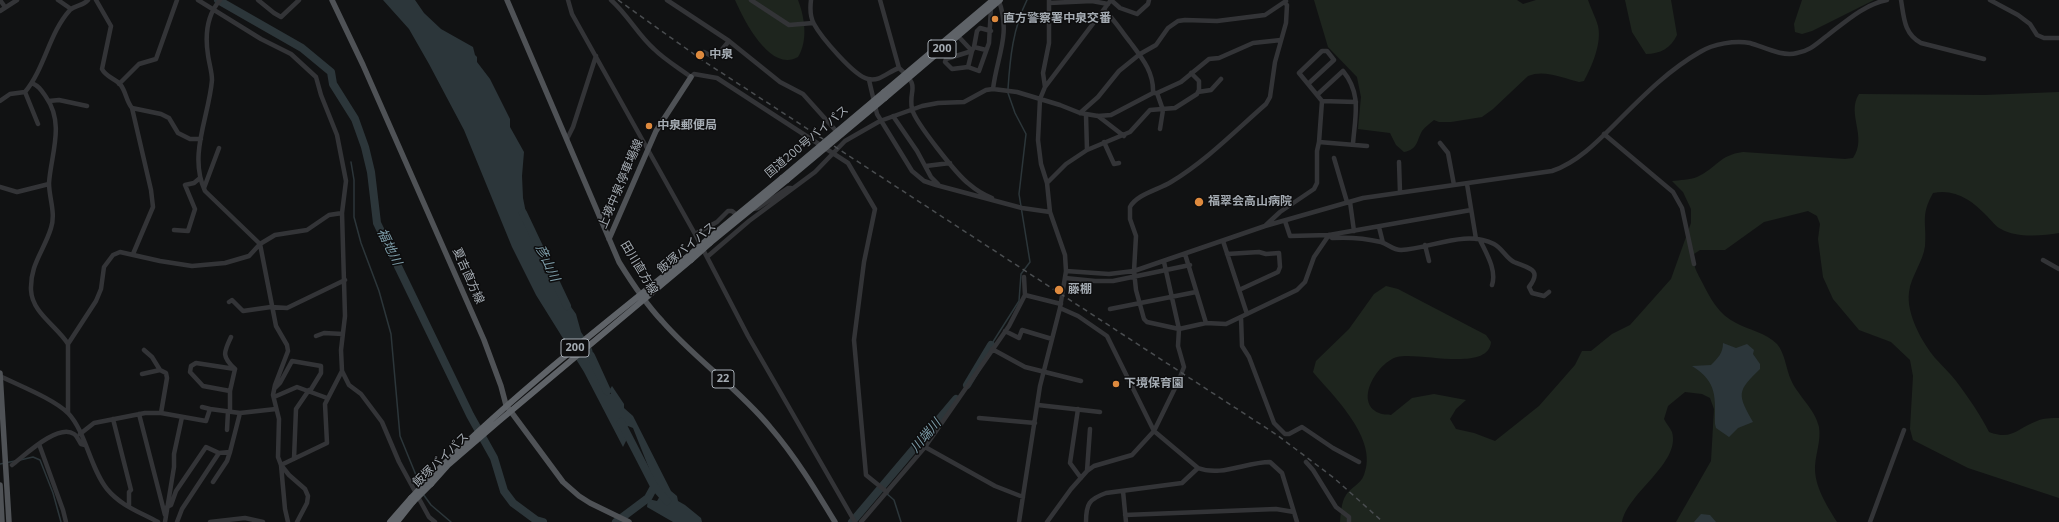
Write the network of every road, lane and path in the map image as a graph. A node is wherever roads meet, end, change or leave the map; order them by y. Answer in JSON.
{"nodes":[{"id":1,"x":0,"y":0,"type":"edge"},
{"id":2,"x":18,"y":0,"type":"edge"},
{"id":3,"x":58,"y":0,"type":"edge"},
{"id":4,"x":88,"y":0,"type":"edge"},
{"id":5,"x":96,"y":0,"type":"edge"},
{"id":6,"x":177,"y":0,"type":"edge"},
{"id":7,"x":198,"y":0,"type":"edge"},
{"id":8,"x":220,"y":0,"type":"edge"},
{"id":9,"x":258,"y":0,"type":"edge"},
{"id":10,"x":299,"y":0,"type":"edge"},
{"id":11,"x":332,"y":0,"type":"edge"},
{"id":12,"x":507,"y":0,"type":"edge"},
{"id":13,"x":568,"y":0,"type":"edge"},
{"id":14,"x":611,"y":0,"type":"edge"},
{"id":15,"x":667,"y":0,"type":"edge"},
{"id":16,"x":751,"y":0,"type":"edge"},
{"id":17,"x":809,"y":0,"type":"edge"},
{"id":18,"x":880,"y":0,"type":"edge"},
{"id":19,"x":997,"y":0,"type":"edge"},
{"id":20,"x":1149,"y":0,"type":"edge"},
{"id":21,"x":1887,"y":0,"type":"edge"},
{"id":22,"x":1901,"y":0,"type":"edge"},
{"id":23,"x":1990,"y":0,"type":"edge"},
{"id":24,"x":1049,"y":1,"type":"edge"},
{"id":25,"x":1110,"y":1,"type":"edge"},
{"id":26,"x":1286,"y":1,"type":"edge"},
{"id":27,"x":5,"y":7,"type":"junction"},
{"id":28,"x":991,"y":7,"type":"junction"},
{"id":29,"x":213,"y":8,"type":"junction"},
{"id":30,"x":71,"y":9,"type":"junction"},
{"id":31,"x":1104,"y":10,"type":"junction"},
{"id":32,"x":0,"y":11,"type":"edge"},
{"id":33,"x":813,"y":23,"type":"junction"},
{"id":34,"x":991,"y":31,"type":"junction"},
{"id":35,"x":958,"y":36,"type":"junction"},
{"id":36,"x":2059,"y":38,"type":"edge"},
{"id":37,"x":1281,"y":40,"type":"junction"},
{"id":38,"x":729,"y":41,"type":"junction"},
{"id":39,"x":974,"y":49,"type":"junction"},
{"id":40,"x":986,"y":50,"type":"junction"},
{"id":41,"x":704,"y":52,"type":"dead end"},
{"id":42,"x":1140,"y":54,"type":"junction"},
{"id":43,"x":596,"y":56,"type":"junction"},
{"id":44,"x":1984,"y":59,"type":"dead end"},
{"id":45,"x":968,"y":67,"type":"junction"},
{"id":46,"x":899,"y":68,"type":"junction"},
{"id":47,"x":1191,"y":73,"type":"junction"},
{"id":48,"x":907,"y":75,"type":"junction"},
{"id":49,"x":691,"y":77,"type":"junction"},
{"id":50,"x":1221,"y":79,"type":"dead end"},
{"id":51,"x":869,"y":80,"type":"junction"},
{"id":52,"x":32,"y":82,"type":"junction"},
{"id":53,"x":119,"y":84,"type":"junction"},
{"id":54,"x":1308,"y":84,"type":"junction"},
{"id":55,"x":1045,"y":87,"type":"junction"},
{"id":56,"x":992,"y":89,"type":"junction"},
{"id":57,"x":25,"y":92,"type":"junction"},
{"id":58,"x":1198,"y":92,"type":"junction"},
{"id":59,"x":1155,"y":93,"type":"junction"},
{"id":60,"x":1318,"y":94,"type":"junction"},
{"id":61,"x":1040,"y":99,"type":"junction"},
{"id":62,"x":0,"y":101,"type":"edge"},
{"id":63,"x":49,"y":101,"type":"junction"},
{"id":64,"x":1322,"y":102,"type":"junction"},
{"id":65,"x":1356,"y":102,"type":"junction"},
{"id":66,"x":87,"y":106,"type":"dead end"},
{"id":67,"x":132,"y":108,"type":"junction"},
{"id":68,"x":912,"y":109,"type":"junction"},
{"id":69,"x":1163,"y":110,"type":"junction"},
{"id":70,"x":1080,"y":113,"type":"junction"},
{"id":71,"x":1086,"y":115,"type":"junction"},
{"id":72,"x":893,"y":116,"type":"junction"},
{"id":73,"x":1098,"y":116,"type":"junction"},
{"id":74,"x":880,"y":121,"type":"junction"},
{"id":75,"x":38,"y":124,"type":"dead end"},
{"id":76,"x":1160,"y":129,"type":"dead end"},
{"id":77,"x":1604,"y":134,"type":"junction"},
{"id":78,"x":1124,"y":136,"type":"junction"},
{"id":79,"x":201,"y":139,"type":"junction"},
{"id":80,"x":567,"y":139,"type":"junction"},
{"id":81,"x":845,"y":141,"type":"junction"},
{"id":82,"x":1104,"y":142,"type":"junction"},
{"id":83,"x":1319,"y":142,"type":"junction"},
{"id":84,"x":1440,"y":143,"type":"dead end"},
{"id":85,"x":1354,"y":144,"type":"junction"},
{"id":86,"x":1367,"y":146,"type":"dead end"},
{"id":87,"x":220,"y":148,"type":"dead end"},
{"id":88,"x":647,"y":149,"type":"junction"},
{"id":89,"x":1087,"y":150,"type":"junction"},
{"id":90,"x":834,"y":154,"type":"junction"},
{"id":91,"x":1334,"y":158,"type":"dead end"},
{"id":92,"x":1399,"y":162,"type":"dead end"},
{"id":93,"x":950,"y":163,"type":"junction"},
{"id":94,"x":1119,"y":163,"type":"dead end"},
{"id":95,"x":926,"y":166,"type":"junction"},
{"id":96,"x":200,"y":178,"type":"junction"},
{"id":97,"x":784,"y":179,"type":"junction"},
{"id":98,"x":1047,"y":183,"type":"junction"},
{"id":99,"x":49,"y":184,"type":"junction"},
{"id":100,"x":1467,"y":184,"type":"junction"},
{"id":101,"x":939,"y":185,"type":"junction"},
{"id":102,"x":1454,"y":185,"type":"junction"},
{"id":103,"x":0,"y":187,"type":"edge"},
{"id":104,"x":204,"y":188,"type":"junction"},
{"id":105,"x":793,"y":188,"type":"junction"},
{"id":106,"x":1400,"y":192,"type":"junction"},
{"id":107,"x":992,"y":198,"type":"junction"},
{"id":108,"x":1348,"y":202,"type":"junction"},
{"id":109,"x":751,"y":209,"type":"junction"},
{"id":110,"x":1471,"y":210,"type":"junction"},
{"id":111,"x":1050,"y":212,"type":"junction"},
{"id":112,"x":342,"y":213,"type":"junction"},
{"id":113,"x":737,"y":215,"type":"junction"},
{"id":114,"x":1285,"y":221,"type":"junction"},
{"id":115,"x":1265,"y":226,"type":"junction"},
{"id":116,"x":1379,"y":227,"type":"junction"},
{"id":117,"x":174,"y":230,"type":"dead end"},
{"id":118,"x":1354,"y":231,"type":"junction"},
{"id":119,"x":695,"y":234,"type":"junction"},
{"id":120,"x":1329,"y":235,"type":"junction"},
{"id":121,"x":609,"y":239,"type":"junction"},
{"id":122,"x":1478,"y":240,"type":"junction"},
{"id":123,"x":709,"y":241,"type":"junction"},
{"id":124,"x":1223,"y":241,"type":"junction"},
{"id":125,"x":1383,"y":243,"type":"junction"},
{"id":126,"x":260,"y":244,"type":"junction"},
{"id":127,"x":1425,"y":245,"type":"junction"},
{"id":128,"x":133,"y":254,"type":"junction"},
{"id":129,"x":1185,"y":254,"type":"junction"},
{"id":130,"x":1227,"y":254,"type":"junction"},
{"id":131,"x":707,"y":257,"type":"junction"},
{"id":132,"x":2043,"y":260,"type":"dead end"},
{"id":133,"x":1428,"y":261,"type":"dead end"},
{"id":134,"x":1164,"y":262,"type":"junction"},
{"id":135,"x":1694,"y":264,"type":"dead end"},
{"id":136,"x":1190,"y":266,"type":"junction"},
{"id":137,"x":2059,"y":269,"type":"edge"},
{"id":138,"x":1066,"y":271,"type":"junction"},
{"id":139,"x":1134,"y":271,"type":"junction"},
{"id":140,"x":1166,"y":271,"type":"junction"},
{"id":141,"x":1024,"y":277,"type":"dead end"},
{"id":142,"x":1135,"y":277,"type":"junction"},
{"id":143,"x":1065,"y":278,"type":"junction"},
{"id":144,"x":345,"y":280,"type":"junction"},
{"id":145,"x":1492,"y":285,"type":"dead end"},
{"id":146,"x":1239,"y":290,"type":"junction"},
{"id":147,"x":1196,"y":292,"type":"junction"},
{"id":148,"x":1549,"y":292,"type":"dead end"},
{"id":149,"x":1025,"y":295,"type":"junction"},
{"id":150,"x":641,"y":297,"type":"junction"},
{"id":151,"x":1172,"y":297,"type":"junction"},
{"id":152,"x":229,"y":302,"type":"dead end"},
{"id":153,"x":636,"y":302,"type":"junction"},
{"id":154,"x":1139,"y":304,"type":"junction"},
{"id":155,"x":1060,"y":306,"type":"junction"},
{"id":156,"x":271,"y":307,"type":"junction"},
{"id":157,"x":1110,"y":309,"type":"dead end"},
{"id":158,"x":1247,"y":314,"type":"junction"},
{"id":159,"x":1241,"y":317,"type":"junction"},
{"id":160,"x":1206,"y":324,"type":"junction"},
{"id":161,"x":1179,"y":329,"type":"junction"},
{"id":162,"x":1005,"y":331,"type":"junction"},
{"id":163,"x":343,"y":334,"type":"junction"},
{"id":164,"x":231,"y":336,"type":"dead end"},
{"id":165,"x":316,"y":336,"type":"dead end"},
{"id":166,"x":1052,"y":339,"type":"junction"},
{"id":167,"x":68,"y":344,"type":"junction"},
{"id":168,"x":992,"y":349,"type":"junction"},
{"id":169,"x":144,"y":350,"type":"dead end"},
{"id":170,"x":235,"y":369,"type":"junction"},
{"id":171,"x":160,"y":370,"type":"junction"},
{"id":172,"x":342,"y":371,"type":"junction"},
{"id":173,"x":1044,"y":372,"type":"junction"},
{"id":174,"x":0,"y":373,"type":"edge"},
{"id":175,"x":142,"y":374,"type":"dead end"},
{"id":176,"x":0,"y":377,"type":"edge"},
{"id":177,"x":1081,"y":382,"type":"dead end"},
{"id":178,"x":274,"y":388,"type":"junction"},
{"id":179,"x":230,"y":391,"type":"junction"},
{"id":180,"x":309,"y":391,"type":"junction"},
{"id":181,"x":274,"y":397,"type":"junction"},
{"id":182,"x":327,"y":398,"type":"junction"},
{"id":183,"x":506,"y":405,"type":"junction"},
{"id":184,"x":1038,"y":405,"type":"junction"},
{"id":185,"x":202,"y":407,"type":"dead end"},
{"id":186,"x":210,"y":409,"type":"junction"},
{"id":187,"x":276,"y":409,"type":"junction"},
{"id":188,"x":1078,"y":409,"type":"junction"},
{"id":189,"x":229,"y":411,"type":"junction"},
{"id":190,"x":510,"y":412,"type":"junction"},
{"id":191,"x":1100,"y":412,"type":"dead end"},
{"id":192,"x":68,"y":413,"type":"junction"},
{"id":193,"x":161,"y":413,"type":"junction"},
{"id":194,"x":240,"y":413,"type":"junction"},
{"id":195,"x":139,"y":414,"type":"junction"},
{"id":196,"x":182,"y":417,"type":"junction"},
{"id":197,"x":979,"y":418,"type":"dead end"},
{"id":198,"x":113,"y":419,"type":"junction"},
{"id":199,"x":1035,"y":423,"type":"junction"},
{"id":200,"x":1090,"y":429,"type":"dead end"},
{"id":201,"x":227,"y":430,"type":"dead end"},
{"id":202,"x":1904,"y":430,"type":"dead end"},
{"id":203,"x":1154,"y":432,"type":"junction"},
{"id":204,"x":80,"y":434,"type":"junction"},
{"id":205,"x":469,"y":443,"type":"junction"},
{"id":206,"x":39,"y":444,"type":"junction"},
{"id":207,"x":85,"y":445,"type":"junction"},
{"id":208,"x":925,"y":446,"type":"junction"},
{"id":209,"x":230,"y":452,"type":"junction"},
{"id":210,"x":219,"y":453,"type":"junction"},
{"id":211,"x":294,"y":459,"type":"junction"},
{"id":212,"x":1306,"y":462,"type":"dead end"},
{"id":213,"x":1359,"y":462,"type":"dead end"},
{"id":214,"x":281,"y":465,"type":"junction"},
{"id":215,"x":3,"y":466,"type":"edge"},
{"id":216,"x":12,"y":466,"type":"dead end"},
{"id":217,"x":1198,"y":468,"type":"junction"},
{"id":218,"x":1087,"y":471,"type":"junction"},
{"id":219,"x":1081,"y":478,"type":"junction"},
{"id":220,"x":213,"y":482,"type":"dead end"},
{"id":221,"x":0,"y":485,"type":"edge"},
{"id":222,"x":1123,"y":491,"type":"junction"},
{"id":223,"x":886,"y":492,"type":"junction"},
{"id":224,"x":1023,"y":497,"type":"junction"},
{"id":225,"x":412,"y":500,"type":"junction"},
{"id":226,"x":129,"y":507,"type":"junction"},
{"id":227,"x":167,"y":507,"type":"junction"},
{"id":228,"x":1294,"y":512,"type":"junction"},
{"id":229,"x":1125,"y":515,"type":"junction"},
{"id":230,"x":166,"y":516,"type":"junction"},
{"id":231,"x":234,"y":520,"type":"edge"},
{"id":232,"x":2,"y":522,"type":"edge"},
{"id":233,"x":8,"y":522,"type":"edge"},
{"id":234,"x":66,"y":522,"type":"edge"},
{"id":235,"x":158,"y":522,"type":"edge"},
{"id":236,"x":165,"y":522,"type":"edge"},
{"id":237,"x":177,"y":522,"type":"edge"},
{"id":238,"x":210,"y":522,"type":"edge"},
{"id":239,"x":263,"y":522,"type":"edge"},
{"id":240,"x":288,"y":522,"type":"edge"},
{"id":241,"x":297,"y":522,"type":"edge"},
{"id":242,"x":390,"y":522,"type":"edge"},
{"id":243,"x":396,"y":522,"type":"edge"},
{"id":244,"x":435,"y":522,"type":"edge"},
{"id":245,"x":630,"y":522,"type":"edge"},
{"id":246,"x":835,"y":522,"type":"edge"},
{"id":247,"x":855,"y":522,"type":"edge"},
{"id":248,"x":861,"y":522,"type":"edge"},
{"id":249,"x":1019,"y":522,"type":"edge"},
{"id":250,"x":1047,"y":522,"type":"edge"},
{"id":251,"x":1086,"y":522,"type":"edge"},
{"id":252,"x":1126,"y":522,"type":"edge"},
{"id":253,"x":1297,"y":522,"type":"edge"},
{"id":254,"x":1349,"y":522,"type":"edge"},
{"id":255,"x":1870,"y":522,"type":"edge"}],
"edges":[{"from":1,"to":27,"type":"street"},
{"from":2,"to":27,"type":"street"},
{"from":3,"to":30,"type":"street"},
{"from":4,"to":30,"type":"street"},
{"from":5,"to":53,"type":"street"},
{"from":6,"to":53,"type":"street"},
{"from":7,"to":29,"type":"street"},
{"from":8,"to":29,"type":"street"},
{"from":9,"to":10,"type":"street"},
{"from":11,"to":183,"type":"main road","name":"夏吉直方線"},
{"from":12,"to":80,"type":"main road","name":"田川直方線","number":"22"},
{"from":13,"to":43,"type":"street"},
{"from":14,"to":49,"type":"street"},
{"from":15,"to":38,"type":"street"},
{"from":16,"to":33,"type":"street"},
{"from":17,"to":33,"type":"street"},
{"from":18,"to":46,"type":"street"},
{"from":19,"to":28,"type":"highway","number":"200"},
{"from":19,"to":48,"type":"highway","name":"国道200号バイパス","number":"200"},
{"from":19,"to":56,"type":"street"},
{"from":20,"to":25,"type":"street"},
{"from":21,"to":77,"type":"street"},
{"from":22,"to":44,"type":"street"},
{"from":23,"to":36,"type":"street"},
{"from":24,"to":25,"type":"street"},
{"from":24,"to":55,"type":"street"},
{"from":25,"to":31,"type":"street"},
{"from":26,"to":37,"type":"street"},
{"from":26,"to":42,"type":"street"},
{"from":27,"to":32,"type":"street"},
{"from":28,"to":34,"type":"street"},
{"from":28,"to":35,"type":"highway","number":"200"},
{"from":29,"to":79,"type":"street"},
{"from":29,"to":112,"type":"street"},
{"from":30,"to":52,"type":"street"},
{"from":31,"to":42,"type":"street"},
{"from":31,"to":55,"type":"street"},
{"from":33,"to":51,"type":"street"},
{"from":34,"to":39,"type":"street"},
{"from":34,"to":40,"type":"street"},
{"from":35,"to":39,"type":"street"},
{"from":35,"to":48,"type":"highway","number":"200"},
{"from":37,"to":47,"type":"street"},
{"from":37,"to":139,"type":"street"},
{"from":38,"to":41,"type":"street"},
{"from":38,"to":81,"type":"street"},
{"from":39,"to":40,"type":"street"},
{"from":39,"to":45,"type":"street"},
{"from":39,"to":45,"type":"street"},
{"from":40,"to":45,"type":"street"},
{"from":42,"to":59,"type":"street"},
{"from":42,"to":70,"type":"street"},
{"from":43,"to":80,"type":"street"},
{"from":43,"to":88,"type":"street"},
{"from":46,"to":48,"type":"street"},
{"from":46,"to":51,"type":"street"},
{"from":47,"to":58,"type":"street"},
{"from":47,"to":59,"type":"street"},
{"from":48,"to":68,"type":"street"},
{"from":48,"to":97,"type":"highway","name":"国道200号バイパス","number":"200","bridge":true},
{"from":49,"to":88,"type":"main road","name":"上境中泉停車場線"},
{"from":49,"to":90,"type":"street"},
{"from":50,"to":58,"type":"street"},
{"from":51,"to":74,"type":"street"},
{"from":52,"to":57,"type":"street"},
{"from":52,"to":63,"type":"street"},
{"from":53,"to":67,"type":"street"},
{"from":54,"to":54,"type":"street"},
{"from":54,"to":60,"type":"street"},
{"from":55,"to":61,"type":"street"},
{"from":56,"to":61,"type":"street"},
{"from":56,"to":68,"type":"street"},
{"from":57,"to":62,"type":"street"},
{"from":57,"to":75,"type":"street"},
{"from":58,"to":69,"type":"street"},
{"from":59,"to":69,"type":"street"},
{"from":59,"to":73,"type":"street"},
{"from":60,"to":64,"type":"street"},
{"from":60,"to":65,"type":"street"},
{"from":61,"to":70,"type":"street"},
{"from":61,"to":98,"type":"street"},
{"from":63,"to":66,"type":"street"},
{"from":63,"to":99,"type":"street"},
{"from":64,"to":65,"type":"street"},
{"from":64,"to":83,"type":"street"},
{"from":65,"to":85,"type":"street"},
{"from":67,"to":79,"type":"street"},
{"from":67,"to":128,"type":"street"},
{"from":68,"to":72,"type":"street"},
{"from":68,"to":93,"type":"street"},
{"from":69,"to":76,"type":"street"},
{"from":69,"to":78,"type":"street"},
{"from":70,"to":71,"type":"street"},
{"from":71,"to":73,"type":"street"},
{"from":71,"to":89,"type":"street"},
{"from":72,"to":74,"type":"street"},
{"from":72,"to":95,"type":"street"},
{"from":73,"to":78,"type":"street"},
{"from":74,"to":81,"type":"street"},
{"from":74,"to":101,"type":"street"},
{"from":77,"to":100,"type":"street"},
{"from":77,"to":135,"type":"street"},
{"from":78,"to":82,"type":"street"},
{"from":79,"to":96,"type":"street"},
{"from":80,"to":121,"type":"main road","name":"田川直方線","number":"22"},
{"from":81,"to":90,"type":"street"},
{"from":82,"to":89,"type":"street"},
{"from":82,"to":94,"type":"street"},
{"from":83,"to":85,"type":"street"},
{"from":83,"to":115,"type":"street"},
{"from":84,"to":102,"type":"street"},
{"from":85,"to":86,"type":"street"},
{"from":87,"to":104,"type":"street"},
{"from":88,"to":119,"type":"street"},
{"from":88,"to":121,"type":"main road","name":"上境中泉停車場線"},
{"from":89,"to":98,"type":"street"},
{"from":90,"to":105,"type":"street"},
{"from":90,"to":223,"type":"street"},
{"from":91,"to":108,"type":"street"},
{"from":92,"to":106,"type":"street"},
{"from":93,"to":95,"type":"street"},
{"from":93,"to":107,"type":"street"},
{"from":95,"to":101,"type":"street"},
{"from":96,"to":104,"type":"street"},
{"from":96,"to":117,"type":"street"},
{"from":97,"to":109,"type":"highway","name":"飯塚バイパス","number":"200"},
{"from":97,"to":113,"type":"highway","name":"国道200号バイパス","number":"200"},
{"from":98,"to":111,"type":"street"},
{"from":99,"to":103,"type":"street"},
{"from":99,"to":167,"type":"street"},
{"from":100,"to":102,"type":"street"},
{"from":100,"to":110,"type":"street"},
{"from":101,"to":107,"type":"street"},
{"from":102,"to":106,"type":"street"},
{"from":104,"to":126,"type":"street"},
{"from":105,"to":109,"type":"street"},
{"from":105,"to":131,"type":"street"},
{"from":106,"to":108,"type":"street"},
{"from":107,"to":111,"type":"street"},
{"from":108,"to":114,"type":"street"},
{"from":108,"to":118,"type":"street"},
{"from":109,"to":123,"type":"highway","name":"飯塚バイパス","number":"200"},
{"from":110,"to":116,"type":"street"},
{"from":110,"to":122,"type":"street"},
{"from":111,"to":138,"type":"street"},
{"from":112,"to":126,"type":"street"},
{"from":112,"to":144,"type":"street"},
{"from":113,"to":119,"type":"street"},
{"from":113,"to":123,"type":"highway","name":"国道200号バイパス","number":"200"},
{"from":114,"to":115,"type":"street"},
{"from":114,"to":120,"type":"street"},
{"from":115,"to":124,"type":"street"},
{"from":116,"to":118,"type":"street"},
{"from":116,"to":125,"type":"street"},
{"from":118,"to":120,"type":"street"},
{"from":119,"to":131,"type":"street"},
{"from":120,"to":125,"type":"street"},
{"from":120,"to":158,"type":"street"},
{"from":121,"to":150,"type":"main road","name":"田川直方線","number":"22"},
{"from":122,"to":127,"type":"street"},
{"from":122,"to":145,"type":"street"},
{"from":122,"to":148,"type":"street"},
{"from":123,"to":150,"type":"highway","name":"国道200号バイパス","number":"200","bridge":true},
{"from":124,"to":129,"type":"street"},
{"from":124,"to":130,"type":"street"},
{"from":125,"to":127,"type":"street"},
{"from":126,"to":128,"type":"street"},
{"from":126,"to":156,"type":"street"},
{"from":127,"to":133,"type":"street"},
{"from":128,"to":167,"type":"street"},
{"from":129,"to":134,"type":"street"},
{"from":129,"to":136,"type":"street"},
{"from":130,"to":146,"type":"street"},
{"from":130,"to":146,"type":"street"},
{"from":131,"to":247,"type":"street"},
{"from":132,"to":137,"type":"street"},
{"from":134,"to":139,"type":"street"},
{"from":134,"to":140,"type":"street"},
{"from":136,"to":140,"type":"street"},
{"from":136,"to":147,"type":"street"},
{"from":138,"to":139,"type":"street"},
{"from":138,"to":143,"type":"street"},
{"from":139,"to":142,"type":"street"},
{"from":140,"to":142,"type":"street"},
{"from":140,"to":151,"type":"street"},
{"from":141,"to":149,"type":"street"},
{"from":142,"to":143,"type":"street"},
{"from":142,"to":154,"type":"street"},
{"from":143,"to":155,"type":"street"},
{"from":144,"to":156,"type":"street"},
{"from":144,"to":163,"type":"street"},
{"from":146,"to":158,"type":"street"},
{"from":147,"to":151,"type":"street"},
{"from":147,"to":160,"type":"street"},
{"from":149,"to":155,"type":"street"},
{"from":149,"to":162,"type":"street"},
{"from":150,"to":153,"type":"highway","name":"国道200号バイパス","number":"200"},
{"from":150,"to":246,"type":"main road","name":"田川直方線","number":"22"},
{"from":151,"to":154,"type":"street"},
{"from":151,"to":161,"type":"street"},
{"from":152,"to":156,"type":"street"},
{"from":153,"to":183,"type":"highway","number":"200"},
{"from":153,"to":190,"type":"highway","name":"飯塚バイパス","number":"200"},
{"from":154,"to":157,"type":"street"},
{"from":154,"to":161,"type":"street"},
{"from":155,"to":166,"type":"street"},
{"from":155,"to":203,"type":"street"},
{"from":156,"to":178,"type":"street"},
{"from":158,"to":159,"type":"street"},
{"from":159,"to":160,"type":"street"},
{"from":159,"to":213,"type":"street"},
{"from":160,"to":161,"type":"street"},
{"from":161,"to":203,"type":"street"},
{"from":162,"to":166,"type":"street"},
{"from":162,"to":168,"type":"street"},
{"from":163,"to":165,"type":"street"},
{"from":163,"to":172,"type":"street"},
{"from":164,"to":170,"type":"street"},
{"from":166,"to":173,"type":"street"},
{"from":167,"to":192,"type":"street"},
{"from":168,"to":173,"type":"street"},
{"from":168,"to":208,"type":"street"},
{"from":169,"to":171,"type":"street"},
{"from":170,"to":179,"type":"street"},
{"from":170,"to":179,"type":"street"},
{"from":171,"to":175,"type":"street"},
{"from":171,"to":193,"type":"street"},
{"from":172,"to":182,"type":"street"},
{"from":172,"to":244,"type":"street"},
{"from":173,"to":177,"type":"street"},
{"from":173,"to":184,"type":"street"},
{"from":174,"to":176,"type":"main road"},
{"from":176,"to":192,"type":"street"},
{"from":176,"to":215,"type":"main road"},
{"from":178,"to":180,"type":"street"},
{"from":178,"to":181,"type":"street"},
{"from":179,"to":189,"type":"street"},
{"from":180,"to":181,"type":"street"},
{"from":180,"to":182,"type":"street"},
{"from":180,"to":211,"type":"street"},
{"from":181,"to":187,"type":"street"},
{"from":182,"to":211,"type":"street"},
{"from":183,"to":190,"type":"main road","name":"夏吉直方線"},
{"from":183,"to":205,"type":"highway","number":"200"},
{"from":184,"to":188,"type":"street"},
{"from":184,"to":199,"type":"street"},
{"from":185,"to":186,"type":"street"},
{"from":186,"to":189,"type":"street"},
{"from":186,"to":196,"type":"street"},
{"from":187,"to":194,"type":"street"},
{"from":187,"to":214,"type":"street"},
{"from":188,"to":191,"type":"street"},
{"from":188,"to":219,"type":"street"},
{"from":189,"to":194,"type":"street"},
{"from":189,"to":201,"type":"street"},
{"from":190,"to":205,"type":"highway","name":"飯塚バイパス","number":"200"},
{"from":190,"to":245,"type":"main road","name":"夏吉直方線"},
{"from":192,"to":204,"type":"street"},
{"from":193,"to":195,"type":"street"},
{"from":193,"to":196,"type":"street"},
{"from":194,"to":209,"type":"street"},
{"from":195,"to":198,"type":"street"},
{"from":195,"to":230,"type":"street"},
{"from":196,"to":227,"type":"street"},
{"from":197,"to":199,"type":"street"},
{"from":198,"to":204,"type":"street"},
{"from":198,"to":226,"type":"street"},
{"from":199,"to":224,"type":"street"},
{"from":200,"to":218,"type":"street"},
{"from":202,"to":255,"type":"street"},
{"from":203,"to":217,"type":"street"},
{"from":203,"to":218,"type":"street"},
{"from":204,"to":207,"type":"street"},
{"from":205,"to":225,"type":"highway","number":"200","bridge":true},
{"from":206,"to":207,"type":"street"},
{"from":206,"to":216,"type":"street"},
{"from":206,"to":234,"type":"street"},
{"from":207,"to":226,"type":"street"},
{"from":208,"to":223,"type":"street"},
{"from":208,"to":224,"type":"street"},
{"from":209,"to":210,"type":"street"},
{"from":209,"to":220,"type":"street"},
{"from":210,"to":227,"type":"street"},
{"from":210,"to":237,"type":"street"},
{"from":211,"to":214,"type":"street"},
{"from":212,"to":254,"type":"street"},
{"from":214,"to":240,"type":"street"},
{"from":214,"to":241,"type":"street"},
{"from":215,"to":233,"type":"main road"},
{"from":217,"to":222,"type":"street"},
{"from":217,"to":228,"type":"street"},
{"from":218,"to":219,"type":"street"},
{"from":219,"to":250,"type":"street"},
{"from":221,"to":232,"type":"main road"},
{"from":222,"to":229,"type":"street"},
{"from":222,"to":251,"type":"street"},
{"from":223,"to":248,"type":"street"},
{"from":224,"to":249,"type":"street"},
{"from":225,"to":242,"type":"highway","number":"200"},
{"from":225,"to":243,"type":"highway","name":"飯塚バイパス","number":"200"},
{"from":226,"to":235,"type":"street"},
{"from":227,"to":230,"type":"street"},
{"from":228,"to":229,"type":"street"},
{"from":228,"to":253,"type":"street"},
{"from":229,"to":252,"type":"street"},
{"from":230,"to":236,"type":"street"},
{"from":231,"to":238,"type":"street"},
{"from":231,"to":239,"type":"street"}]}
